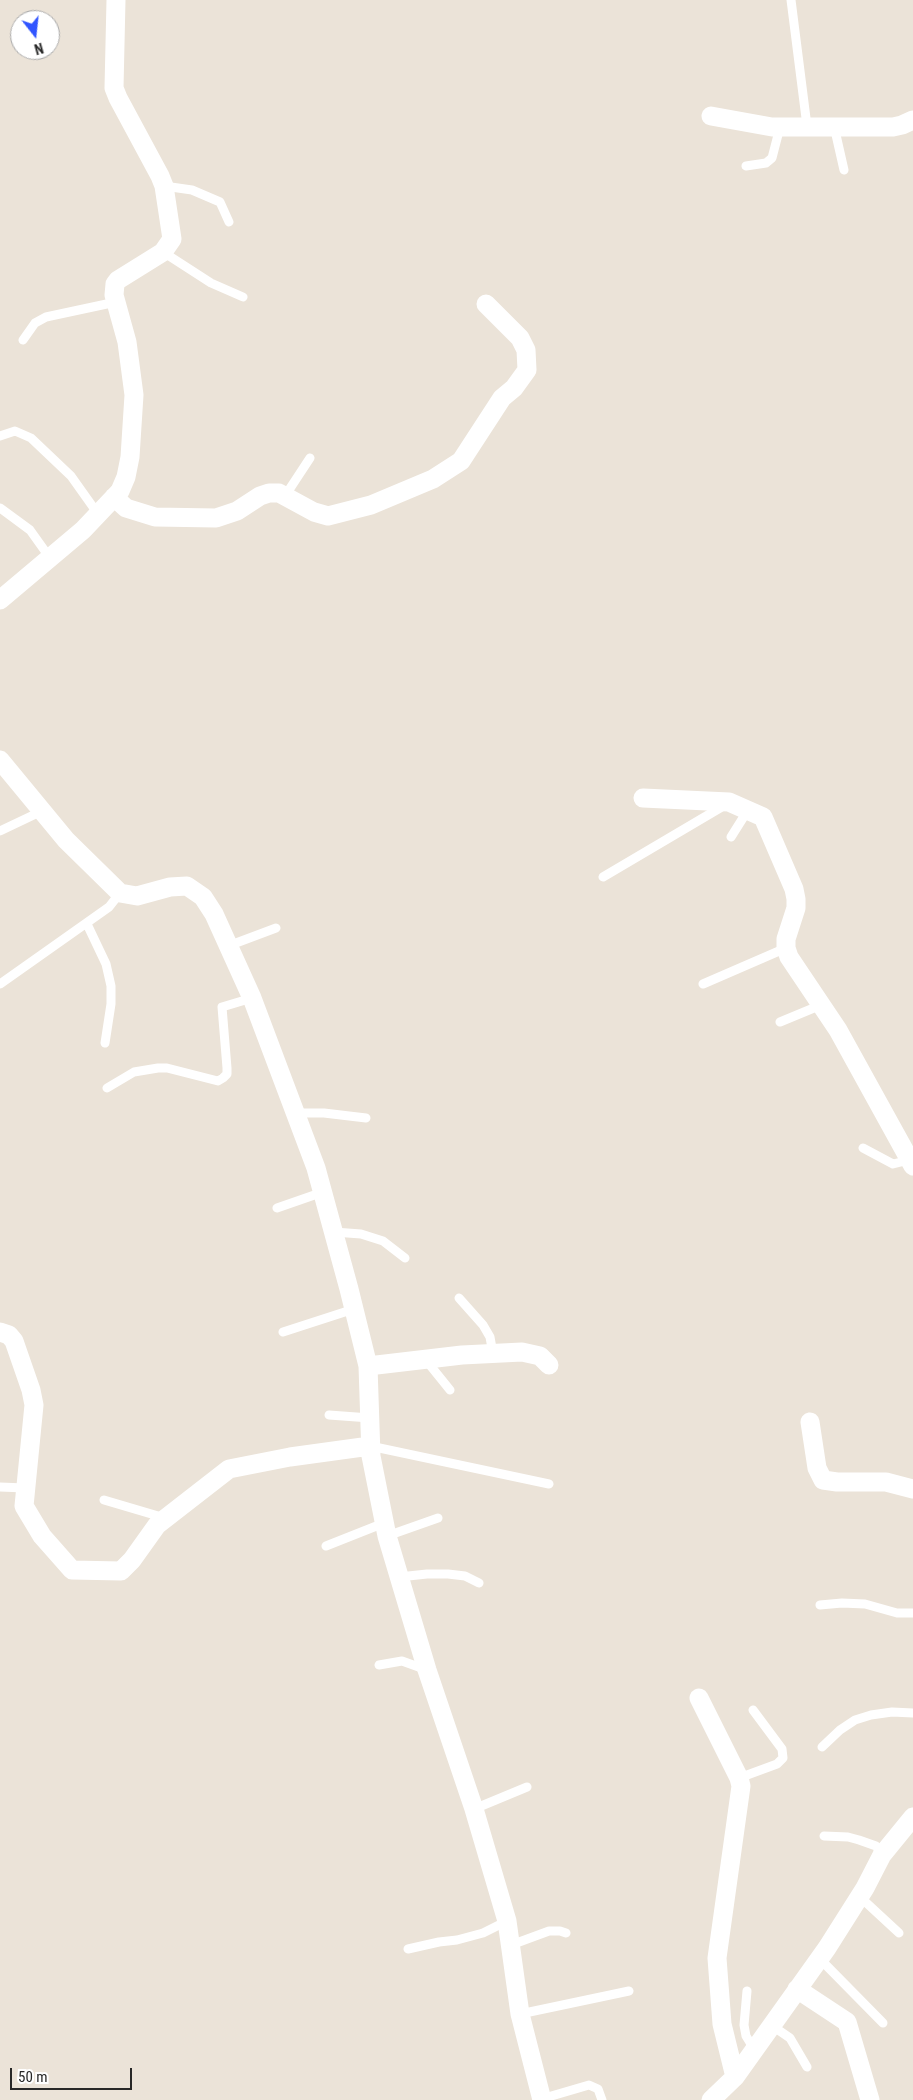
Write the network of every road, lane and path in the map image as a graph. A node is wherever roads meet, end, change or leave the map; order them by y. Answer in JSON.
{"nodes":[{"id":1,"x":116,"y":0,"type":"edge"},
{"id":2,"x":791,"y":0,"type":"edge"},
{"id":3,"x":711,"y":116,"type":"dead end"},
{"id":4,"x":913,"y":120,"type":"edge"},
{"id":5,"x":807,"y":126,"type":"junction"},
{"id":6,"x":834,"y":126,"type":"junction"},
{"id":7,"x":780,"y":127,"type":"junction"},
{"id":8,"x":746,"y":166,"type":"dead end"},
{"id":9,"x":844,"y":170,"type":"dead end"},
{"id":10,"x":164,"y":186,"type":"junction"},
{"id":11,"x":229,"y":222,"type":"dead end"},
{"id":12,"x":163,"y":252,"type":"junction"},
{"id":13,"x":243,"y":297,"type":"dead end"},
{"id":14,"x":116,"y":302,"type":"junction"},
{"id":15,"x":486,"y":304,"type":"dead end"},
{"id":16,"x":23,"y":340,"type":"dead end"},
{"id":17,"x":0,"y":436,"type":"edge"},
{"id":18,"x":310,"y":458,"type":"dead end"},
{"id":19,"x":285,"y":496,"type":"junction"},
{"id":20,"x":114,"y":497,"type":"junction"},
{"id":21,"x":0,"y":508,"type":"edge"},
{"id":22,"x":99,"y":514,"type":"junction"},
{"id":23,"x":50,"y":558,"type":"junction"},
{"id":24,"x":0,"y":600,"type":"edge"},
{"id":25,"x":0,"y":760,"type":"edge"},
{"id":26,"x":643,"y":798,"type":"dead end"},
{"id":27,"x":729,"y":802,"type":"junction"},
{"id":28,"x":748,"y":809,"type":"junction"},
{"id":29,"x":42,"y":811,"type":"junction"},
{"id":30,"x":0,"y":831,"type":"edge"},
{"id":31,"x":731,"y":837,"type":"dead end"},
{"id":32,"x":603,"y":878,"type":"dead end"},
{"id":33,"x":120,"y":893,"type":"junction"},
{"id":34,"x":88,"y":924,"type":"junction"},
{"id":35,"x":276,"y":928,"type":"dead end"},
{"id":36,"x":228,"y":946,"type":"junction"},
{"id":37,"x":786,"y":948,"type":"junction"},
{"id":38,"x":0,"y":984,"type":"edge"},
{"id":39,"x":703,"y":984,"type":"dead end"},
{"id":40,"x":252,"y":998,"type":"junction"},
{"id":41,"x":821,"y":1005,"type":"junction"},
{"id":42,"x":780,"y":1022,"type":"dead end"},
{"id":43,"x":106,"y":1043,"type":"dead end"},
{"id":44,"x":107,"y":1088,"type":"dead end"},
{"id":45,"x":297,"y":1113,"type":"junction"},
{"id":46,"x":366,"y":1118,"type":"dead end"},
{"id":47,"x":863,"y":1148,"type":"dead end"},
{"id":48,"x":911,"y":1163,"type":"edge"},
{"id":49,"x":323,"y":1192,"type":"junction"},
{"id":50,"x":277,"y":1208,"type":"dead end"},
{"id":51,"x":334,"y":1232,"type":"junction"},
{"id":52,"x":405,"y":1258,"type":"dead end"},
{"id":53,"x":459,"y":1298,"type":"dead end"},
{"id":54,"x":354,"y":1309,"type":"junction"},
{"id":55,"x":0,"y":1332,"type":"edge"},
{"id":56,"x":283,"y":1332,"type":"dead end"},
{"id":57,"x":493,"y":1354,"type":"junction"},
{"id":58,"x":425,"y":1359,"type":"junction"},
{"id":59,"x":549,"y":1365,"type":"dead end"},
{"id":60,"x":368,"y":1366,"type":"junction"},
{"id":61,"x":450,"y":1390,"type":"dead end"},
{"id":62,"x":329,"y":1415,"type":"dead end"},
{"id":63,"x":370,"y":1418,"type":"junction"},
{"id":64,"x":810,"y":1422,"type":"dead end"},
{"id":65,"x":370,"y":1446,"type":"junction"},
{"id":66,"x":549,"y":1484,"type":"dead end"},
{"id":67,"x":0,"y":1487,"type":"edge"},
{"id":68,"x":25,"y":1488,"type":"junction"},
{"id":69,"x":913,"y":1489,"type":"edge"},
{"id":70,"x":104,"y":1500,"type":"dead end"},
{"id":71,"x":165,"y":1518,"type":"junction"},
{"id":72,"x":438,"y":1518,"type":"dead end"},
{"id":73,"x":386,"y":1529,"type":"junction"},
{"id":74,"x":326,"y":1546,"type":"dead end"},
{"id":75,"x":399,"y":1577,"type":"junction"},
{"id":76,"x":479,"y":1583,"type":"dead end"},
{"id":77,"x":820,"y":1605,"type":"dead end"},
{"id":78,"x":913,"y":1613,"type":"edge"},
{"id":79,"x":379,"y":1665,"type":"dead end"},
{"id":80,"x":427,"y":1670,"type":"junction"},
{"id":81,"x":700,"y":1698,"type":"dead end"},
{"id":82,"x":753,"y":1710,"type":"dead end"},
{"id":83,"x":913,"y":1714,"type":"edge"},
{"id":84,"x":822,"y":1747,"type":"dead end"},
{"id":85,"x":739,"y":1778,"type":"junction"},
{"id":86,"x":527,"y":1787,"type":"dead end"},
{"id":87,"x":474,"y":1809,"type":"junction"},
{"id":88,"x":913,"y":1817,"type":"edge"},
{"id":89,"x":824,"y":1836,"type":"dead end"},
{"id":90,"x":882,"y":1855,"type":"junction"},
{"id":91,"x":860,"y":1896,"type":"junction"},
{"id":92,"x":507,"y":1921,"type":"junction"},
{"id":93,"x":566,"y":1933,"type":"dead end"},
{"id":94,"x":899,"y":1933,"type":"dead end"},
{"id":95,"x":511,"y":1945,"type":"junction"},
{"id":96,"x":408,"y":1949,"type":"dead end"},
{"id":97,"x":819,"y":1958,"type":"junction"},
{"id":98,"x":797,"y":1989,"type":"junction"},
{"id":99,"x":629,"y":1991,"type":"dead end"},
{"id":100,"x":747,"y":1991,"type":"dead end"},
{"id":101,"x":520,"y":2014,"type":"junction"},
{"id":102,"x":883,"y":2023,"type":"dead end"},
{"id":103,"x":771,"y":2025,"type":"junction"},
{"id":104,"x":754,"y":2049,"type":"junction"},
{"id":105,"x":807,"y":2067,"type":"dead end"},
{"id":106,"x":734,"y":2077,"type":"junction"},
{"id":107,"x":541,"y":2099,"type":"edge"},
{"id":108,"x":602,"y":2100,"type":"edge"},
{"id":109,"x":711,"y":2100,"type":"edge"},
{"id":110,"x":870,"y":2100,"type":"edge"}],
"edges":[{"from":1,"to":10,"type":"street"},
{"from":2,"to":5,"type":"lane"},
{"from":3,"to":7,"type":"street"},
{"from":4,"to":6,"type":"street"},
{"from":5,"to":6,"type":"street"},
{"from":5,"to":7,"type":"street"},
{"from":6,"to":9,"type":"lane"},
{"from":7,"to":8,"type":"lane"},
{"from":10,"to":11,"type":"lane"},
{"from":10,"to":12,"type":"street"},
{"from":12,"to":13,"type":"lane"},
{"from":12,"to":14,"type":"street"},
{"from":14,"to":16,"type":"lane"},
{"from":14,"to":20,"type":"street"},
{"from":15,"to":19,"type":"street"},
{"from":17,"to":22,"type":"lane"},
{"from":18,"to":19,"type":"lane"},
{"from":19,"to":20,"type":"street"},
{"from":20,"to":22,"type":"street"},
{"from":21,"to":23,"type":"lane"},
{"from":22,"to":23,"type":"street"},
{"from":23,"to":24,"type":"street"},
{"from":25,"to":29,"type":"street"},
{"from":26,"to":27,"type":"street"},
{"from":27,"to":28,"type":"street"},
{"from":27,"to":32,"type":"lane"},
{"from":28,"to":31,"type":"lane"},
{"from":28,"to":37,"type":"street"},
{"from":29,"to":30,"type":"lane"},
{"from":29,"to":33,"type":"street"},
{"from":33,"to":34,"type":"lane"},
{"from":33,"to":36,"type":"street"},
{"from":34,"to":38,"type":"lane"},
{"from":34,"to":43,"type":"lane"},
{"from":35,"to":36,"type":"lane"},
{"from":36,"to":40,"type":"street"},
{"from":37,"to":39,"type":"lane"},
{"from":37,"to":41,"type":"street"},
{"from":40,"to":44,"type":"lane"},
{"from":40,"to":45,"type":"street"},
{"from":41,"to":42,"type":"lane"},
{"from":41,"to":48,"type":"street"},
{"from":45,"to":46,"type":"lane"},
{"from":45,"to":49,"type":"street"},
{"from":47,"to":48,"type":"lane"},
{"from":49,"to":50,"type":"lane"},
{"from":49,"to":51,"type":"street"},
{"from":51,"to":52,"type":"lane"},
{"from":51,"to":54,"type":"street"},
{"from":53,"to":57,"type":"lane"},
{"from":54,"to":56,"type":"lane"},
{"from":54,"to":60,"type":"street"},
{"from":55,"to":68,"type":"street"},
{"from":57,"to":58,"type":"street"},
{"from":57,"to":59,"type":"street"},
{"from":58,"to":60,"type":"street"},
{"from":58,"to":61,"type":"lane"},
{"from":60,"to":63,"type":"street"},
{"from":62,"to":63,"type":"lane"},
{"from":63,"to":65,"type":"street"},
{"from":64,"to":69,"type":"street"},
{"from":65,"to":66,"type":"lane"},
{"from":65,"to":71,"type":"street"},
{"from":65,"to":73,"type":"street"},
{"from":67,"to":68,"type":"lane"},
{"from":68,"to":71,"type":"street"},
{"from":70,"to":71,"type":"lane"},
{"from":72,"to":73,"type":"lane"},
{"from":73,"to":74,"type":"lane"},
{"from":73,"to":75,"type":"street"},
{"from":75,"to":76,"type":"lane"},
{"from":75,"to":80,"type":"street"},
{"from":77,"to":78,"type":"lane"},
{"from":79,"to":80,"type":"lane"},
{"from":80,"to":87,"type":"street"},
{"from":81,"to":85,"type":"street"},
{"from":82,"to":85,"type":"lane"},
{"from":83,"to":84,"type":"lane"},
{"from":85,"to":106,"type":"street"},
{"from":86,"to":87,"type":"lane"},
{"from":87,"to":92,"type":"street"},
{"from":88,"to":90,"type":"street"},
{"from":89,"to":90,"type":"lane"},
{"from":90,"to":91,"type":"street"},
{"from":91,"to":94,"type":"lane"},
{"from":91,"to":97,"type":"street"},
{"from":92,"to":95,"type":"street"},
{"from":92,"to":96,"type":"lane"},
{"from":93,"to":95,"type":"lane"},
{"from":95,"to":101,"type":"street"},
{"from":97,"to":98,"type":"street"},
{"from":97,"to":102,"type":"lane"},
{"from":98,"to":103,"type":"street"},
{"from":98,"to":110,"type":"street"},
{"from":99,"to":101,"type":"lane"},
{"from":100,"to":104,"type":"lane"},
{"from":101,"to":107,"type":"street"},
{"from":103,"to":104,"type":"street"},
{"from":103,"to":105,"type":"lane"},
{"from":104,"to":106,"type":"street"},
{"from":106,"to":109,"type":"street"},
{"from":107,"to":108,"type":"lane"}]}
